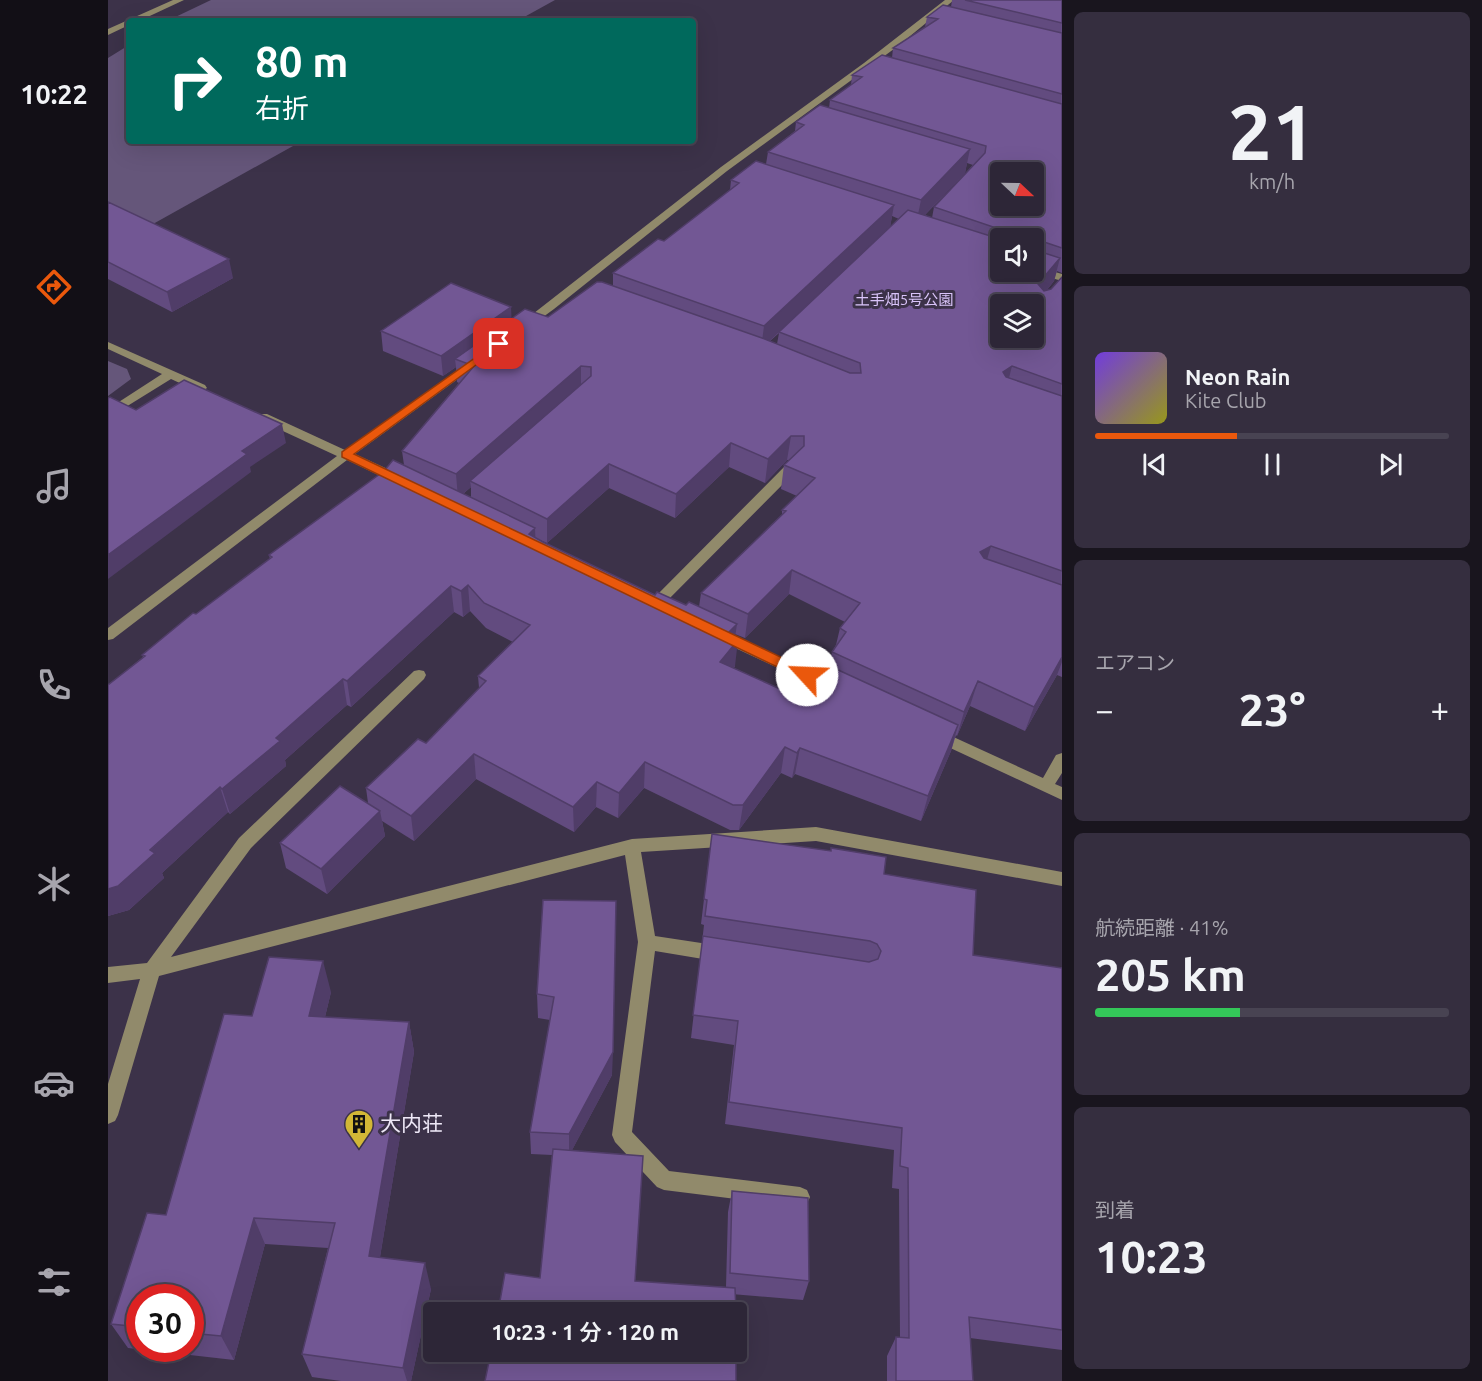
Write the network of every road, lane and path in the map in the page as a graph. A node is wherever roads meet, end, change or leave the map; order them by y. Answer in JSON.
{"nodes":[{"id":1,"x":180,"y":0,"type":"edge"},
{"id":2,"x":950,"y":0,"type":"edge"},
{"id":3,"x":140,"y":18,"type":"edge"},
{"id":4,"x":126,"y":24,"type":"edge"},
{"id":5,"x":108,"y":32,"type":"edge"},
{"id":6,"x":1044,"y":274,"type":"edge"},
{"id":7,"x":1059,"y":284,"type":"edge"},
{"id":8,"x":518,"y":330,"type":"edge"},
{"id":9,"x":108,"y":345,"type":"edge"},
{"id":10,"x":479,"y":358,"type":"edge"},
{"id":11,"x":170,"y":374,"type":"junction"},
{"id":12,"x":211,"y":393,"type":"edge"},
{"id":13,"x":252,"y":412,"type":"edge"},
{"id":14,"x":108,"y":414,"type":"edge"},
{"id":15,"x":346,"y":455,"type":"junction"},
{"id":16,"x":794,"y":465,"type":"edge"},
{"id":17,"x":418,"y":488,"type":"edge"},
{"id":18,"x":656,"y":605,"type":"edge"},
{"id":19,"x":710,"y":630,"type":"edge"},
{"id":20,"x":108,"y":635,"type":"edge"},
{"id":21,"x":419,"y":675,"type":"dead end"},
{"id":22,"x":840,"y":690,"type":"edge"},
{"id":23,"x":926,"y":731,"type":"edge"},
{"id":24,"x":1062,"y":759,"type":"edge"},
{"id":25,"x":1046,"y":786,"type":"junction"},
{"id":26,"x":1062,"y":794,"type":"edge"},
{"id":27,"x":632,"y":846,"type":"junction"},
{"id":28,"x":1062,"y":879,"type":"edge"},
{"id":29,"x":647,"y":942,"type":"junction"},
{"id":30,"x":738,"y":956,"type":"edge"},
{"id":31,"x":152,"y":970,"type":"junction"},
{"id":32,"x":108,"y":975,"type":"edge"},
{"id":33,"x":108,"y":1115,"type":"edge"},
{"id":34,"x":800,"y":1197,"type":"edge"}],
"edges":[{"from":1,"to":3,"type":"street"},
{"from":2,"to":8,"type":"street"},
{"from":4,"to":5,"type":"street"},
{"from":6,"to":7,"type":"street"},
{"from":9,"to":11,"type":"street"},
{"from":10,"to":15,"type":"street"},
{"from":11,"to":12,"type":"street"},
{"from":11,"to":14,"type":"street"},
{"from":13,"to":15,"type":"street"},
{"from":15,"to":17,"type":"street"},
{"from":15,"to":20,"type":"street"},
{"from":16,"to":18,"type":"street"},
{"from":19,"to":22,"type":"street"},
{"from":21,"to":31,"type":"street"},
{"from":23,"to":25,"type":"street"},
{"from":24,"to":25,"type":"street"},
{"from":25,"to":26,"type":"street"},
{"from":27,"to":28,"type":"street"},
{"from":27,"to":29,"type":"street"},
{"from":27,"to":31,"type":"street"},
{"from":29,"to":30,"type":"street"},
{"from":29,"to":34,"type":"street"},
{"from":31,"to":32,"type":"street"},
{"from":31,"to":33,"type":"street"}]}
